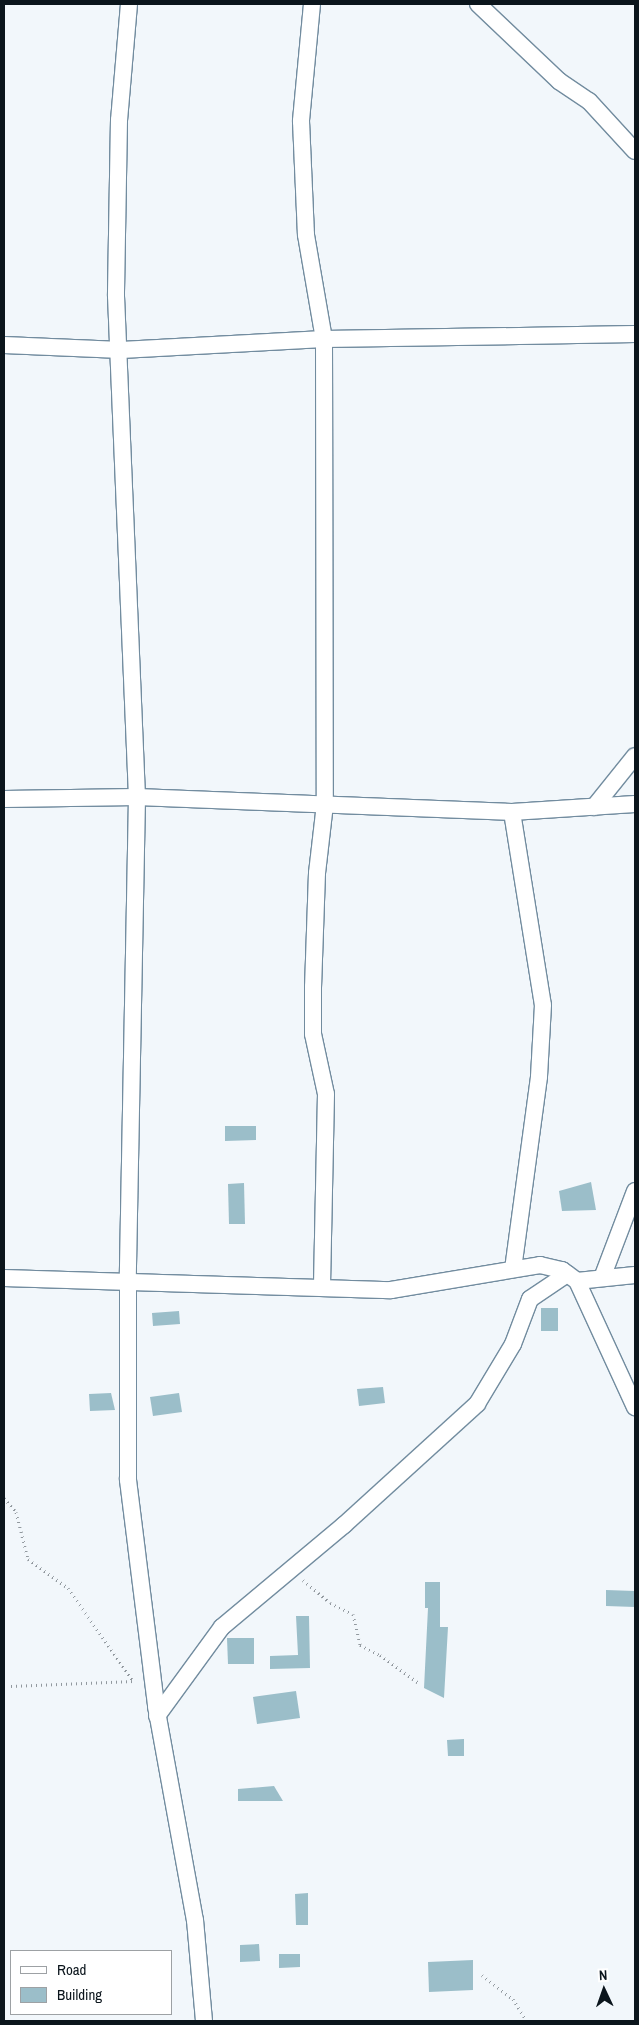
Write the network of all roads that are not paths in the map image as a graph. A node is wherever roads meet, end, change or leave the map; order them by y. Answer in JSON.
{"nodes":[{"id":1,"x":129,"y":4,"type":"edge"},
{"id":2,"x":312,"y":4,"type":"edge"},
{"id":3,"x":478,"y":4,"type":"edge"},
{"id":4,"x":635,"y":151,"type":"edge"},
{"id":5,"x":635,"y":334,"type":"edge"},
{"id":6,"x":324,"y":339,"type":"junction"},
{"id":7,"x":4,"y":345,"type":"edge"},
{"id":8,"x":121,"y":350,"type":"junction"},
{"id":9,"x":635,"y":756,"type":"edge"},
{"id":10,"x":136,"y":797,"type":"junction"},
{"id":11,"x":4,"y":798,"type":"edge"},
{"id":12,"x":325,"y":804,"type":"junction"},
{"id":13,"x":635,"y":804,"type":"edge"},
{"id":14,"x":594,"y":808,"type":"junction"},
{"id":15,"x":512,"y":812,"type":"junction"},
{"id":16,"x":635,"y":1191,"type":"edge"},
{"id":17,"x":513,"y":1269,"type":"junction"},
{"id":18,"x":635,"y":1275,"type":"edge"},
{"id":19,"x":4,"y":1278,"type":"edge"},
{"id":20,"x":572,"y":1278,"type":"junction"},
{"id":21,"x":602,"y":1278,"type":"junction"},
{"id":22,"x":128,"y":1281,"type":"junction"},
{"id":23,"x":322,"y":1288,"type":"junction"},
{"id":24,"x":635,"y":1407,"type":"edge"},
{"id":25,"x":158,"y":1716,"type":"junction"},
{"id":26,"x":204,"y":2021,"type":"edge"}],
"edges":[{"from":1,"to":8,"type":"street"},
{"from":2,"to":6,"type":"street"},
{"from":3,"to":4,"type":"street"},
{"from":5,"to":6,"type":"street"},
{"from":6,"to":8,"type":"street"},
{"from":6,"to":12,"type":"street"},
{"from":7,"to":8,"type":"street"},
{"from":8,"to":10,"type":"street"},
{"from":9,"to":14,"type":"street"},
{"from":10,"to":11,"type":"street"},
{"from":10,"to":12,"type":"street"},
{"from":10,"to":22,"type":"street"},
{"from":12,"to":15,"type":"street"},
{"from":12,"to":23,"type":"street"},
{"from":13,"to":14,"type":"street"},
{"from":14,"to":15,"type":"street"},
{"from":15,"to":17,"type":"street"},
{"from":16,"to":21,"type":"street"},
{"from":17,"to":20,"type":"street"},
{"from":17,"to":23,"type":"street"},
{"from":18,"to":21,"type":"street"},
{"from":19,"to":22,"type":"street"},
{"from":20,"to":21,"type":"street"},
{"from":20,"to":24,"type":"street"},
{"from":20,"to":25,"type":"street"},
{"from":22,"to":23,"type":"street"},
{"from":22,"to":25,"type":"street"},
{"from":25,"to":26,"type":"street"}]}
